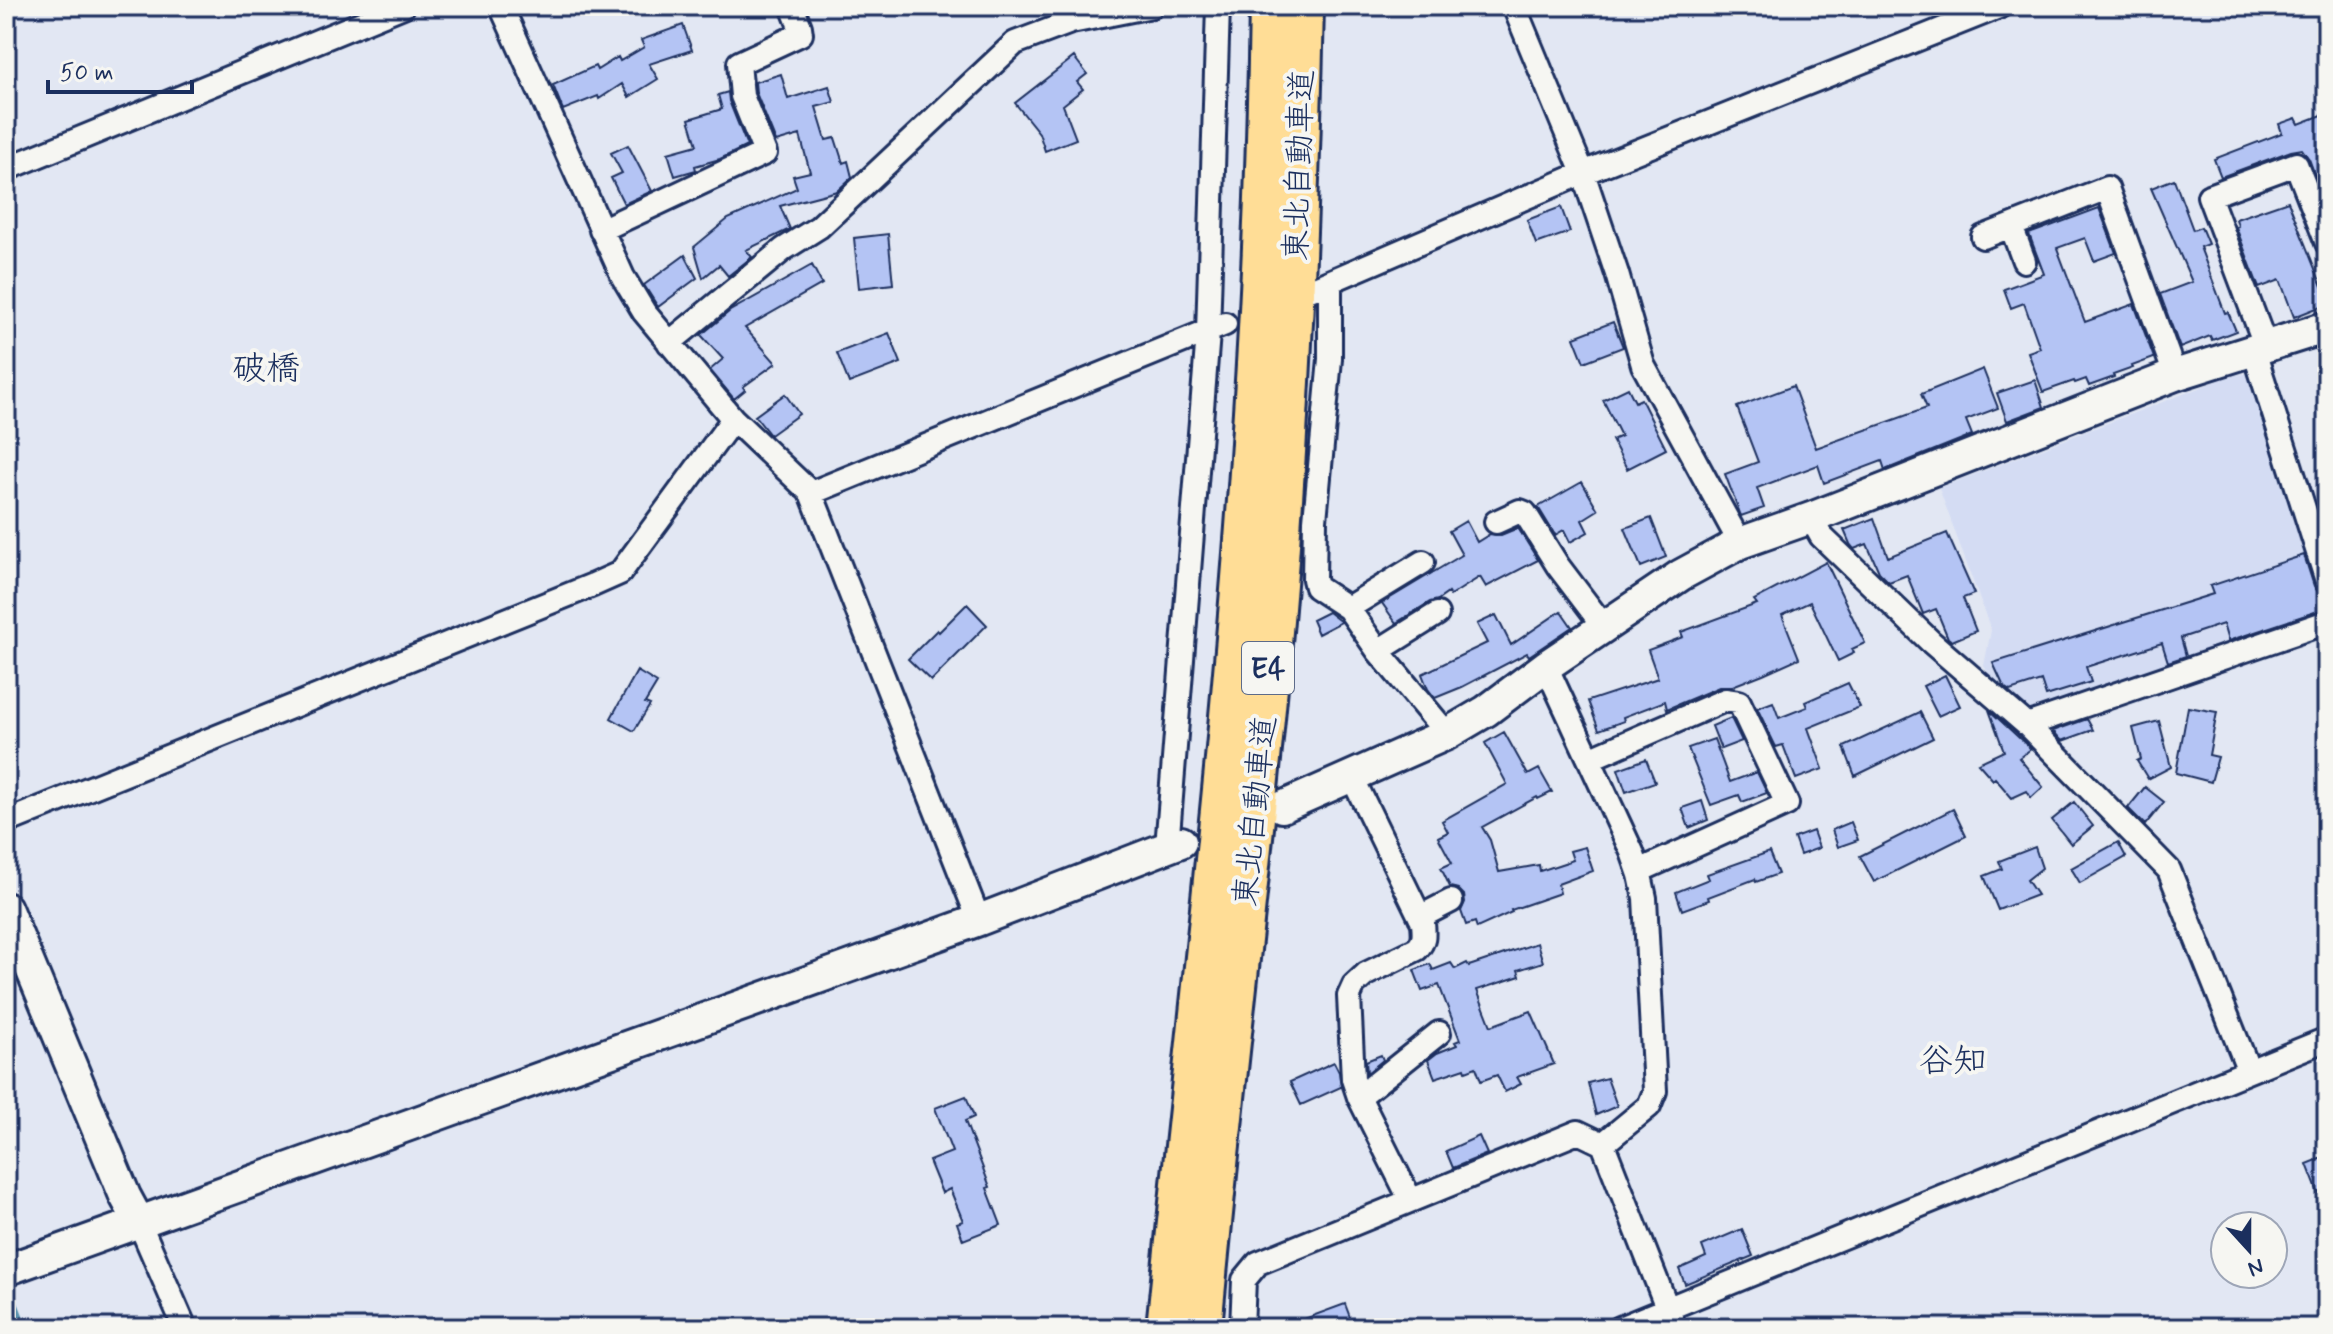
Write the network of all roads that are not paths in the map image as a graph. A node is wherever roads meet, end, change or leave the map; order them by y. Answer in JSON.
{"nodes":[{"id":1,"x":403,"y":6,"type":"edge"},
{"id":2,"x":501,"y":6,"type":"edge"},
{"id":3,"x":792,"y":6,"type":"edge"},
{"id":4,"x":1152,"y":6,"type":"edge"},
{"id":5,"x":1218,"y":6,"type":"edge"},
{"id":6,"x":1270,"y":6,"type":"edge"},
{"id":7,"x":1303,"y":6,"type":"edge"},
{"id":8,"x":1514,"y":6,"type":"edge"},
{"id":9,"x":2001,"y":6,"type":"edge"},
{"id":10,"x":6,"y":169,"type":"edge"},
{"id":11,"x":1583,"y":173,"type":"junction"},
{"id":12,"x":2011,"y":226,"type":"junction"},
{"id":13,"x":601,"y":230,"type":"junction"},
{"id":14,"x":1983,"y":237,"type":"dead end"},
{"id":15,"x":2327,"y":243,"type":"edge"},
{"id":16,"x":2024,"y":261,"type":"dead end"},
{"id":17,"x":2327,"y":327,"type":"edge"},
{"id":18,"x":1216,"y":329,"type":"junction"},
{"id":19,"x":669,"y":343,"type":"junction"},
{"id":20,"x":2260,"y":349,"type":"junction"},
{"id":21,"x":2175,"y":375,"type":"junction"},
{"id":22,"x":733,"y":419,"type":"junction"},
{"id":23,"x":811,"y":493,"type":"junction"},
{"id":24,"x":1811,"y":518,"type":"junction"},
{"id":25,"x":1496,"y":522,"type":"dead end"},
{"id":26,"x":1740,"y":543,"type":"junction"},
{"id":27,"x":1423,"y":562,"type":"dead end"},
{"id":28,"x":2327,"y":581,"type":"edge"},
{"id":29,"x":1348,"y":608,"type":"junction"},
{"id":30,"x":1437,"y":614,"type":"dead end"},
{"id":31,"x":2327,"y":622,"type":"edge"},
{"id":32,"x":1605,"y":628,"type":"junction"},
{"id":33,"x":1378,"y":651,"type":"junction"},
{"id":34,"x":1546,"y":666,"type":"junction"},
{"id":35,"x":2027,"y":725,"type":"junction"},
{"id":36,"x":1447,"y":734,"type":"junction"},
{"id":37,"x":1589,"y":759,"type":"junction"},
{"id":38,"x":1351,"y":775,"type":"junction"},
{"id":39,"x":1282,"y":807,"type":"dead end"},
{"id":40,"x":6,"y":822,"type":"edge"},
{"id":41,"x":1174,"y":845,"type":"joint"},
{"id":42,"x":1639,"y":871,"type":"junction"},
{"id":43,"x":1451,"y":901,"type":"dead end"},
{"id":44,"x":6,"y":908,"type":"edge"},
{"id":45,"x":1420,"y":917,"type":"junction"},
{"id":46,"x":979,"y":920,"type":"junction"},
{"id":47,"x":1439,"y":1033,"type":"dead end"},
{"id":48,"x":2327,"y":1039,"type":"edge"},
{"id":49,"x":2249,"y":1071,"type":"junction"},
{"id":50,"x":1359,"y":1097,"type":"junction"},
{"id":51,"x":1603,"y":1144,"type":"junction"},
{"id":52,"x":1410,"y":1199,"type":"junction"},
{"id":53,"x":139,"y":1222,"type":"junction"},
{"id":54,"x":6,"y":1270,"type":"edge"},
{"id":55,"x":1670,"y":1318,"type":"edge"},
{"id":56,"x":185,"y":1328,"type":"edge"},
{"id":57,"x":1167,"y":1328,"type":"edge"},
{"id":58,"x":1201,"y":1328,"type":"edge"},
{"id":59,"x":1242,"y":1328,"type":"edge"},
{"id":60,"x":1620,"y":1328,"type":"edge"}],
"edges":[{"from":1,"to":10,"type":"street"},
{"from":2,"to":13,"type":"street"},
{"from":3,"to":13,"type":"street"},
{"from":4,"to":19,"type":"street"},
{"from":5,"to":18,"type":"street"},
{"from":6,"to":57,"type":"highway","name":"東北自動車道","number":"E4"},
{"from":7,"to":58,"type":"highway","name":"東北自動車道","number":"E4"},
{"from":8,"to":11,"type":"street"},
{"from":9,"to":11,"type":"street"},
{"from":11,"to":26,"type":"street"},
{"from":11,"to":29,"type":"street"},
{"from":12,"to":14,"type":"street"},
{"from":12,"to":16,"type":"street"},
{"from":12,"to":21,"type":"street"},
{"from":13,"to":19,"type":"street"},
{"from":15,"to":20,"type":"street"},
{"from":17,"to":20,"type":"street"},
{"from":18,"to":23,"type":"street"},
{"from":18,"to":41,"type":"street"},
{"from":19,"to":22,"type":"street"},
{"from":20,"to":21,"type":"street"},
{"from":20,"to":28,"type":"street"},
{"from":21,"to":24,"type":"street"},
{"from":22,"to":23,"type":"street"},
{"from":22,"to":40,"type":"street"},
{"from":23,"to":46,"type":"street"},
{"from":24,"to":26,"type":"street"},
{"from":24,"to":35,"type":"street"},
{"from":25,"to":32,"type":"street"},
{"from":26,"to":32,"type":"street"},
{"from":27,"to":29,"type":"street"},
{"from":29,"to":33,"type":"street"},
{"from":30,"to":33,"type":"street"},
{"from":31,"to":35,"type":"street"},
{"from":32,"to":34,"type":"street"},
{"from":33,"to":36,"type":"street"},
{"from":34,"to":36,"type":"street"},
{"from":34,"to":37,"type":"street"},
{"from":35,"to":49,"type":"street"},
{"from":36,"to":38,"type":"street"},
{"from":37,"to":42,"type":"street"},
{"from":37,"to":42,"type":"street"},
{"from":38,"to":39,"type":"street"},
{"from":38,"to":45,"type":"street"},
{"from":41,"to":46,"type":"street"},
{"from":42,"to":51,"type":"street"},
{"from":43,"to":45,"type":"street"},
{"from":44,"to":53,"type":"street"},
{"from":45,"to":50,"type":"street"},
{"from":46,"to":53,"type":"street"},
{"from":47,"to":50,"type":"street"},
{"from":48,"to":49,"type":"street"},
{"from":49,"to":55,"type":"street"},
{"from":50,"to":52,"type":"street"},
{"from":51,"to":52,"type":"street"},
{"from":51,"to":55,"type":"street"},
{"from":52,"to":59,"type":"street"},
{"from":53,"to":54,"type":"street"},
{"from":53,"to":56,"type":"street"},
{"from":55,"to":60,"type":"street"}]}
